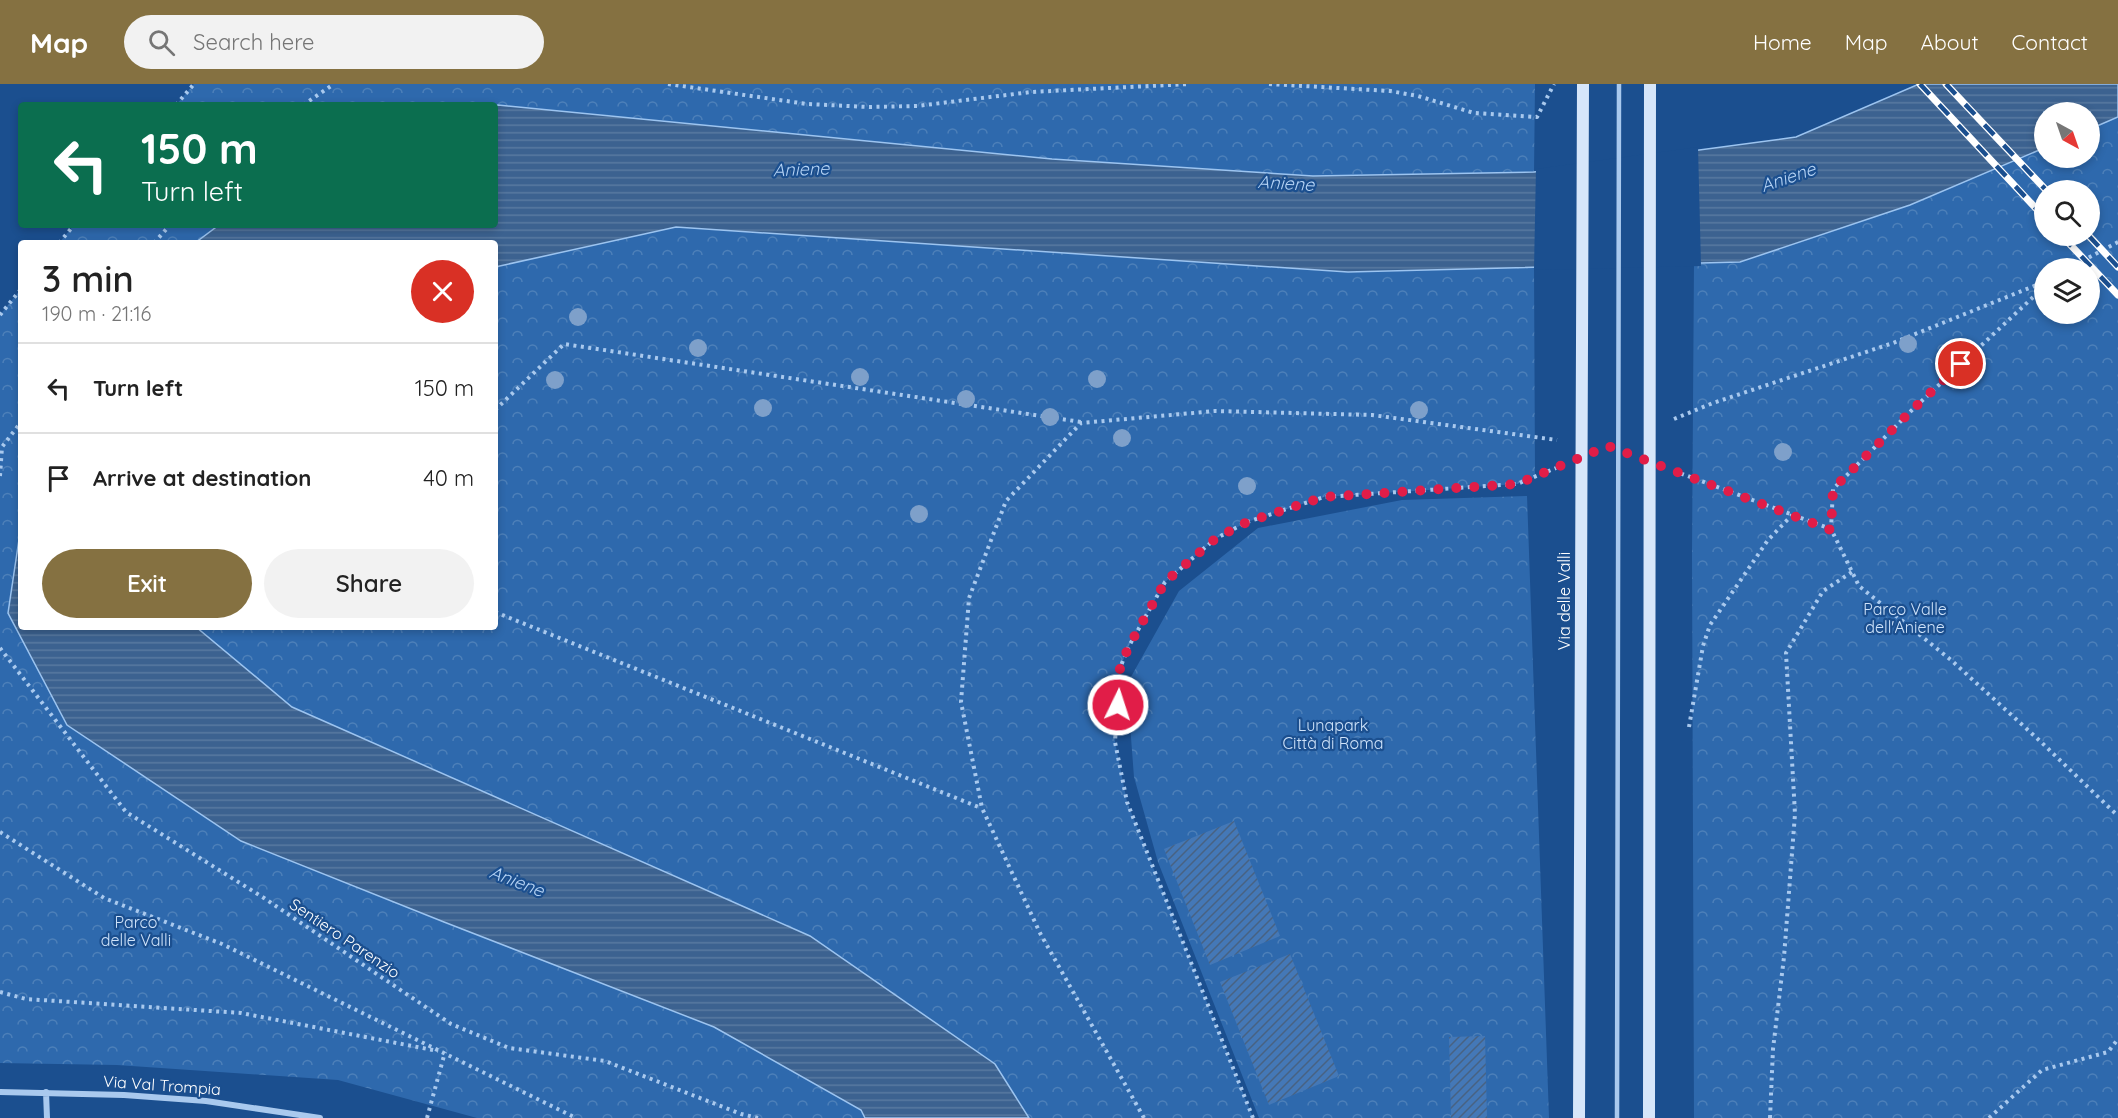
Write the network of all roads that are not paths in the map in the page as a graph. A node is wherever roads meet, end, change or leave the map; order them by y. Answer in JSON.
{"nodes":[{"id":1,"x":1583,"y":84,"type":"edge"},
{"id":2,"x":1619,"y":84,"type":"edge"},
{"id":3,"x":1650,"y":84,"type":"edge"},
{"id":4,"x":0,"y":1092,"type":"edge"},
{"id":5,"x":46,"y":1092,"type":"junction"},
{"id":6,"x":46,"y":1118,"type":"edge"},
{"id":7,"x":320,"y":1118,"type":"edge"},
{"id":8,"x":1579,"y":1118,"type":"edge"},
{"id":9,"x":1617,"y":1118,"type":"edge"},
{"id":10,"x":1649,"y":1118,"type":"edge"}],
"edges":[{"from":1,"to":8,"type":"main road","name":"Via delle Valli"},
{"from":2,"to":9,"type":"lane"},
{"from":3,"to":10,"type":"main road"},
{"from":4,"to":5,"type":"street","name":"Via Val Trompia"},
{"from":5,"to":6,"type":"street"},
{"from":5,"to":7,"type":"street","name":"Via Val Trompia"}]}
